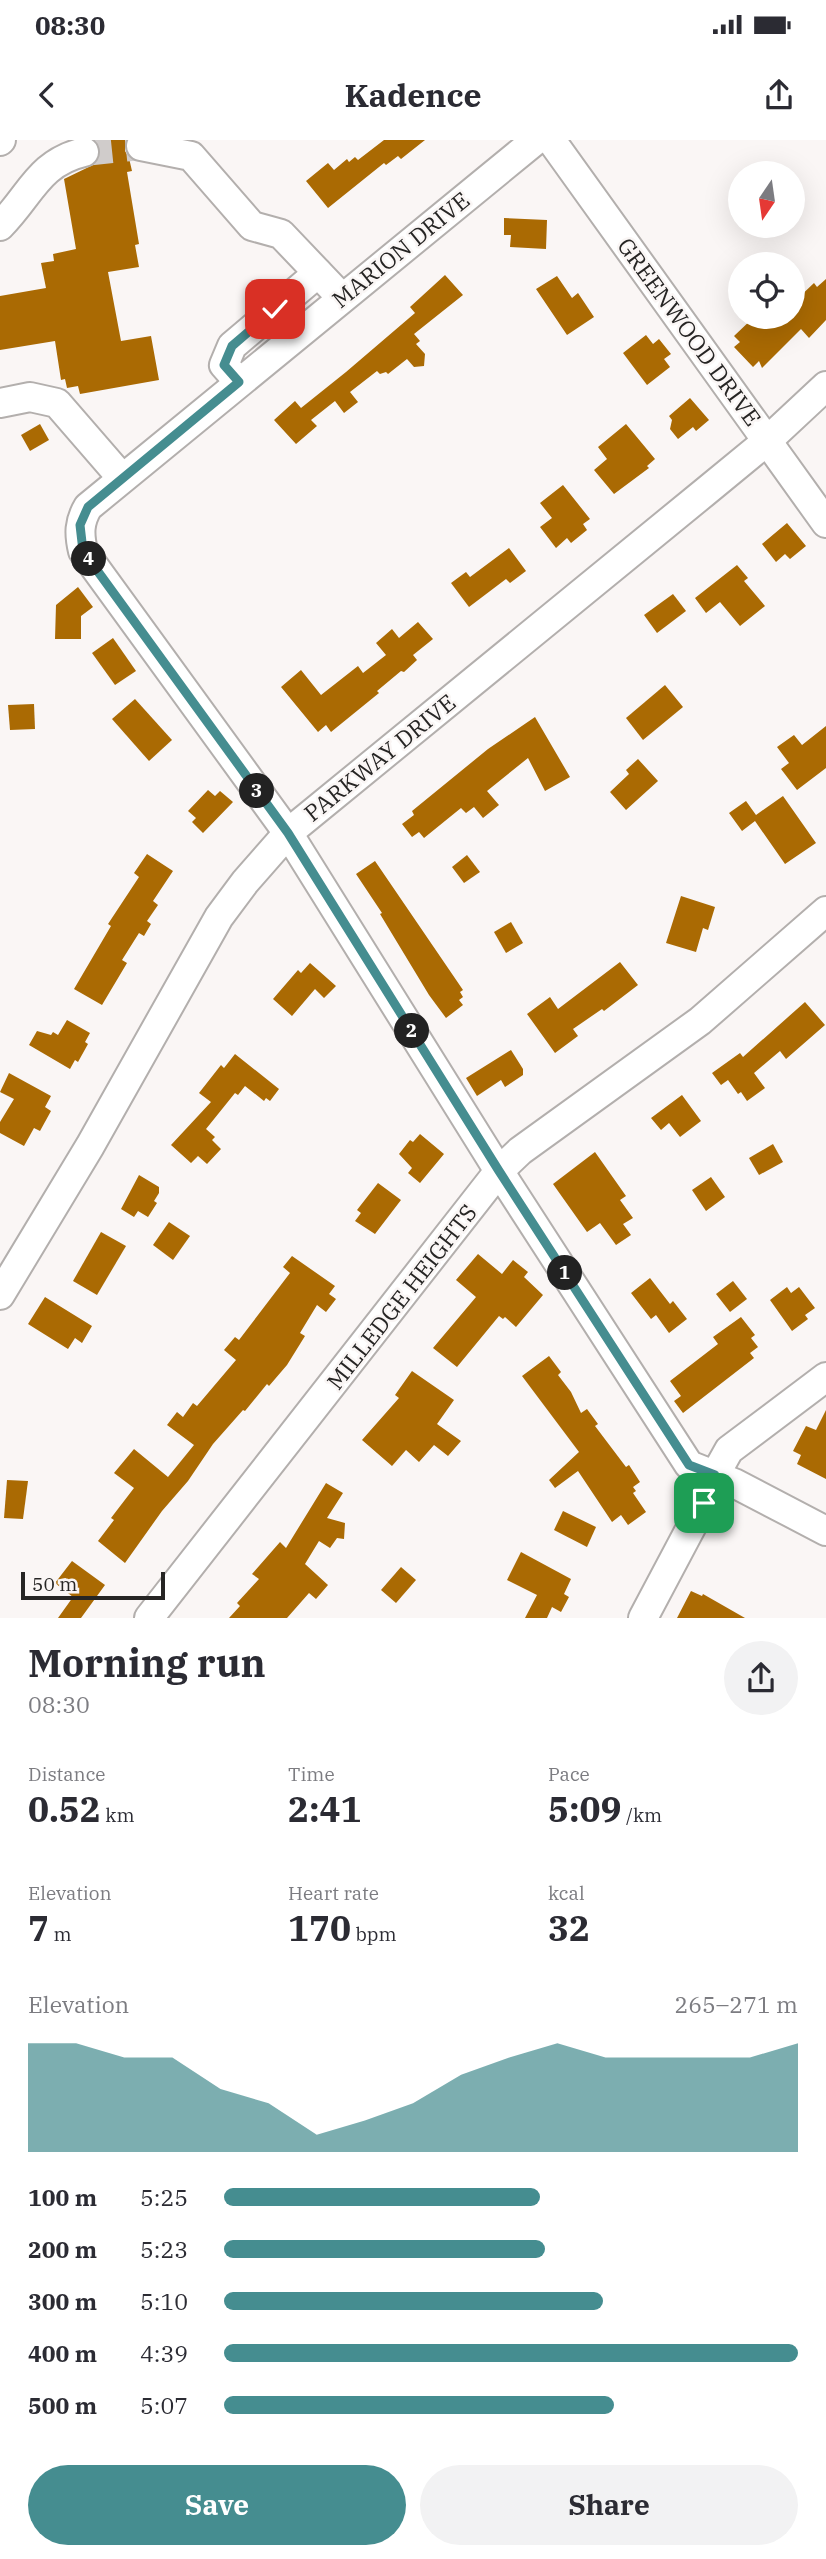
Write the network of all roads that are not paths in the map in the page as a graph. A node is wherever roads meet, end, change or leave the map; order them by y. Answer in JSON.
{"nodes":[{"id":1,"x":536,"y":140,"type":"edge"},
{"id":2,"x":551,"y":140,"type":"edge"},
{"id":3,"x":142,"y":146,"type":"dead end"},
{"id":4,"x":84,"y":152,"type":"tunnel mouth"},
{"id":5,"x":0,"y":226,"type":"edge"},
{"id":6,"x":318,"y":273,"type":"junction"},
{"id":7,"x":342,"y":298,"type":"junction"},
{"id":8,"x":239,"y":382,"type":"junction"},
{"id":9,"x":826,"y":386,"type":"edge"},
{"id":10,"x":0,"y":403,"type":"edge"},
{"id":11,"x":766,"y":441,"type":"junction"},
{"id":12,"x":122,"y":478,"type":"junction"},
{"id":13,"x":826,"y":523,"type":"edge"},
{"id":14,"x":288,"y":833,"type":"junction"},
{"id":15,"x":826,"y":911,"type":"edge"},
{"id":16,"x":499,"y":1171,"type":"junction"},
{"id":17,"x":0,"y":1295,"type":"edge"},
{"id":18,"x":826,"y":1377,"type":"edge"},
{"id":19,"x":715,"y":1475,"type":"junction"},
{"id":20,"x":826,"y":1531,"type":"edge"},
{"id":21,"x":149,"y":1618,"type":"edge"},
{"id":22,"x":643,"y":1618,"type":"edge"}],
"edges":[{"from":1,"to":7,"type":"street","name":"MARION DRIVE"},
{"from":2,"to":11,"type":"street","name":"GREENWOOD DRIVE"},
{"from":3,"to":6,"type":"street"},
{"from":4,"to":5,"type":"street"},
{"from":6,"to":7,"type":"street"},
{"from":6,"to":8,"type":"street"},
{"from":7,"to":8,"type":"street","name":"MARION DRIVE"},
{"from":8,"to":12,"type":"street","name":"MARION DRIVE"},
{"from":9,"to":11,"type":"street","name":"PARKWAY DRIVE"},
{"from":10,"to":12,"type":"street"},
{"from":11,"to":13,"type":"street","name":"GREENWOOD DRIVE"},
{"from":11,"to":14,"type":"street","name":"PARKWAY DRIVE"},
{"from":12,"to":14,"type":"street","name":"MARION DRIVE"},
{"from":14,"to":16,"type":"street"},
{"from":14,"to":17,"type":"street","name":"PARKWAY DRIVE"},
{"from":15,"to":16,"type":"street","name":"MILLEDGE HEIGHTS"},
{"from":16,"to":19,"type":"street"},
{"from":16,"to":21,"type":"street","name":"MILLEDGE HEIGHTS"},
{"from":18,"to":19,"type":"street"},
{"from":19,"to":20,"type":"street"},
{"from":19,"to":22,"type":"street"}]}
